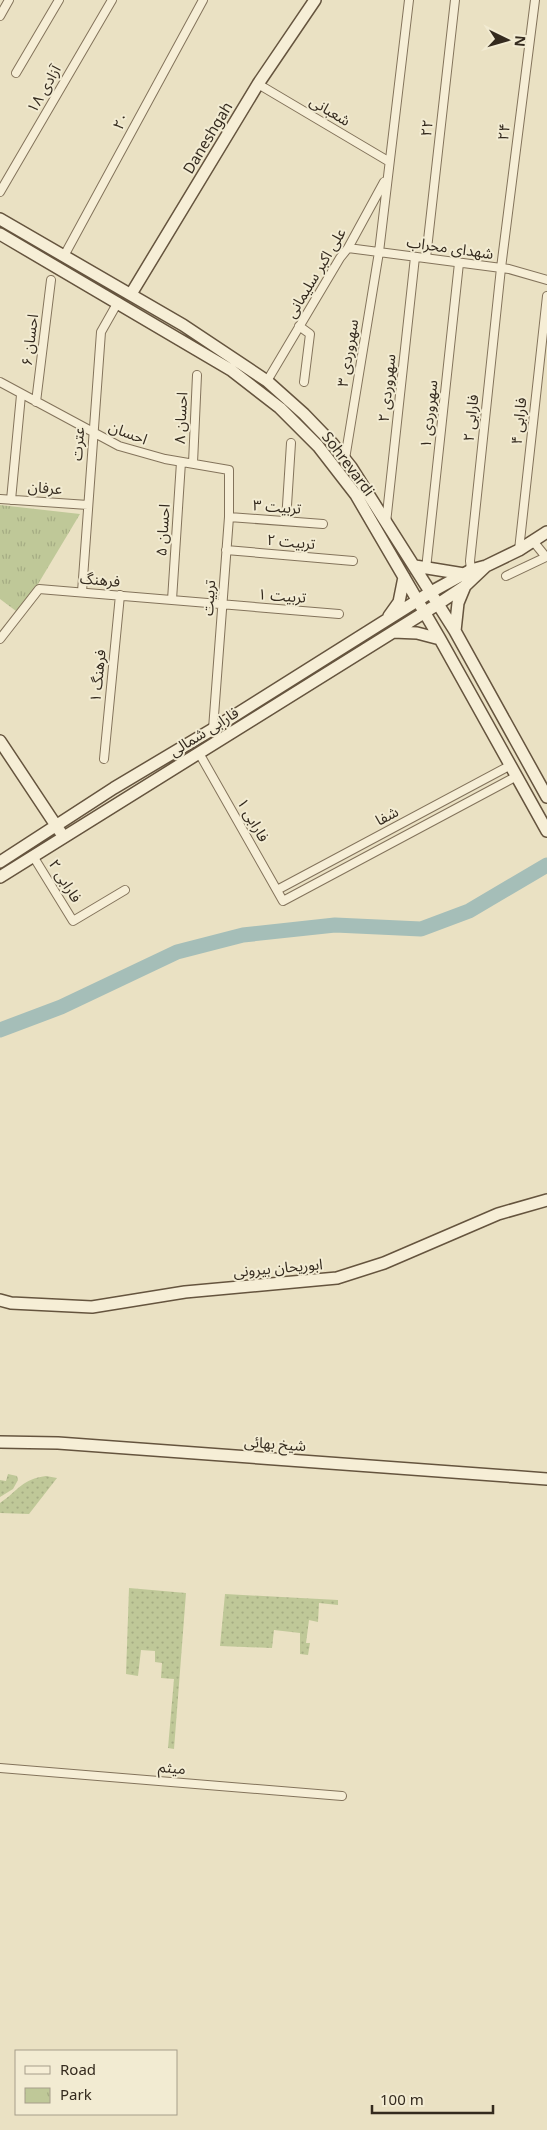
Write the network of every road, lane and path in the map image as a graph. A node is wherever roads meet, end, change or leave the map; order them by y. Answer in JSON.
{"nodes":[{"id":1,"x":9,"y":0,"type":"edge"},
{"id":2,"x":59,"y":0,"type":"edge"},
{"id":3,"x":112,"y":0,"type":"edge"},
{"id":4,"x":203,"y":0,"type":"edge"},
{"id":5,"x":315,"y":0,"type":"edge"},
{"id":6,"x":409,"y":0,"type":"edge"},
{"id":7,"x":455,"y":0,"type":"edge"},
{"id":8,"x":535,"y":0,"type":"edge"},
{"id":9,"x":0,"y":16,"type":"edge"},
{"id":10,"x":16,"y":73,"type":"dead end"},
{"id":11,"x":258,"y":84,"type":"junction"},
{"id":12,"x":388,"y":162,"type":"junction"},
{"id":13,"x":387,"y":178,"type":"junction"},
{"id":14,"x":0,"y":192,"type":"edge"},
{"id":15,"x":0,"y":219,"type":"edge"},
{"id":16,"x":0,"y":234,"type":"edge"},
{"id":17,"x":348,"y":248,"type":"junction"},
{"id":18,"x":379,"y":252,"type":"junction"},
{"id":19,"x":64,"y":256,"type":"junction"},
{"id":20,"x":415,"y":257,"type":"junction"},
{"id":21,"x":426,"y":258,"type":"junction"},
{"id":22,"x":459,"y":263,"type":"junction"},
{"id":23,"x":501,"y":268,"type":"junction"},
{"id":24,"x":51,"y":280,"type":"dead end"},
{"id":25,"x":547,"y":280,"type":"edge"},
{"id":26,"x":131,"y":294,"type":"junction"},
{"id":27,"x":547,"y":296,"type":"edge"},
{"id":28,"x":118,"y":302,"type":"junction"},
{"id":29,"x":299,"y":326,"type":"junction"},
{"id":30,"x":197,"y":375,"type":"dead end"},
{"id":31,"x":267,"y":381,"type":"junction"},
{"id":32,"x":0,"y":382,"type":"edge"},
{"id":33,"x":304,"y":382,"type":"dead end"},
{"id":34,"x":21,"y":395,"type":"junction"},
{"id":35,"x":36,"y":402,"type":"junction"},
{"id":36,"x":93,"y":432,"type":"junction"},
{"id":37,"x":291,"y":443,"type":"dead end"},
{"id":38,"x":345,"y":459,"type":"junction"},
{"id":39,"x":181,"y":462,"type":"junction"},
{"id":40,"x":193,"y":463,"type":"junction"},
{"id":41,"x":229,"y":470,"type":"joint"},
{"id":42,"x":0,"y":499,"type":"edge"},
{"id":43,"x":11,"y":500,"type":"junction"},
{"id":44,"x":88,"y":505,"type":"junction"},
{"id":45,"x":229,"y":517,"type":"junction"},
{"id":46,"x":286,"y":521,"type":"junction"},
{"id":47,"x":386,"y":523,"type":"junction"},
{"id":48,"x":323,"y":524,"type":"dead end"},
{"id":49,"x":547,"y":532,"type":"edge"},
{"id":50,"x":533,"y":541,"type":"junction"},
{"id":51,"x":226,"y":550,"type":"junction"},
{"id":52,"x":519,"y":550,"type":"junction"},
{"id":53,"x":547,"y":556,"type":"edge"},
{"id":54,"x":353,"y":561,"type":"dead end"},
{"id":55,"x":486,"y":566,"type":"junction"},
{"id":56,"x":420,"y":568,"type":"junction"},
{"id":57,"x":467,"y":572,"type":"junction"},
{"id":58,"x":506,"y":576,"type":"dead end"},
{"id":59,"x":404,"y":577,"type":"junction"},
{"id":60,"x":465,"y":586,"type":"junction"},
{"id":61,"x":82,"y":592,"type":"junction"},
{"id":62,"x":431,"y":592,"type":"junction"},
{"id":63,"x":120,"y":595,"type":"junction"},
{"id":64,"x":172,"y":600,"type":"junction"},
{"id":65,"x":418,"y":600,"type":"junction"},
{"id":66,"x":438,"y":604,"type":"junction"},
{"id":67,"x":222,"y":605,"type":"junction"},
{"id":68,"x":424,"y":612,"type":"junction"},
{"id":69,"x":340,"y":614,"type":"dead end"},
{"id":70,"x":382,"y":623,"type":"junction"},
{"id":71,"x":456,"y":631,"type":"junction"},
{"id":72,"x":388,"y":634,"type":"junction"},
{"id":73,"x":440,"y":639,"type":"junction"},
{"id":74,"x":0,"y":640,"type":"edge"},
{"id":75,"x":212,"y":729,"type":"junction"},
{"id":76,"x":0,"y":741,"type":"edge"},
{"id":77,"x":199,"y":753,"type":"junction"},
{"id":78,"x":104,"y":759,"type":"dead end"},
{"id":79,"x":511,"y":765,"type":"junction"},
{"id":80,"x":495,"y":774,"type":"junction"},
{"id":81,"x":517,"y":776,"type":"junction"},
{"id":82,"x":500,"y":784,"type":"junction"},
{"id":83,"x":547,"y":797,"type":"edge"},
{"id":84,"x":424,"y":812,"type":"junction"},
{"id":85,"x":430,"y":822,"type":"junction"},
{"id":86,"x":57,"y":826,"type":"junction"},
{"id":87,"x":547,"y":831,"type":"edge"},
{"id":88,"x":64,"y":837,"type":"junction"},
{"id":89,"x":33,"y":856,"type":"junction"},
{"id":90,"x":0,"y":862,"type":"edge"},
{"id":91,"x":0,"y":877,"type":"edge"},
{"id":92,"x":125,"y":890,"type":"dead end"},
{"id":93,"x":277,"y":890,"type":"junction"},
{"id":94,"x":283,"y":901,"type":"joint"},
{"id":95,"x":547,"y":1200,"type":"edge"},
{"id":96,"x":0,"y":1300,"type":"edge"},
{"id":97,"x":0,"y":1442,"type":"edge"},
{"id":98,"x":547,"y":1479,"type":"edge"},
{"id":99,"x":0,"y":1768,"type":"edge"},
{"id":100,"x":342,"y":1796,"type":"dead end"}],
"edges":[{"from":1,"to":9,"type":"street"},
{"from":2,"to":10,"type":"street"},
{"from":3,"to":14,"type":"street","name":"آزادی ۱۸"},
{"from":4,"to":19,"type":"street","name":"۲۰"},
{"from":5,"to":11,"type":"street","name":"Daneshgah"},
{"from":6,"to":12,"type":"street","name":"علی اکبر سلیمانی"},
{"from":7,"to":21,"type":"street","name":"۲۲"},
{"from":8,"to":23,"type":"street","name":"۲۴"},
{"from":11,"to":12,"type":"street","name":"شعبانی"},
{"from":11,"to":26,"type":"street","name":"Daneshgah"},
{"from":12,"to":13,"type":"street","name":"علی اکبر سلیمانی"},
{"from":13,"to":17,"type":"street","name":"علی اکبر سلیمانی"},
{"from":13,"to":18,"type":"street","name":"علی اکبر سلیمانی"},
{"from":15,"to":19,"type":"street","name":"Sohrevardi"},
{"from":16,"to":28,"type":"street","name":"Sohrevardi"},
{"from":17,"to":18,"type":"street","name":"شهدای محراب"},
{"from":17,"to":29,"type":"street","name":"علی اکبر سلیمانی"},
{"from":18,"to":20,"type":"street","name":"شهدای محراب"},
{"from":18,"to":38,"type":"street","name":"سهروردی ۳"},
{"from":19,"to":26,"type":"street","name":"Sohrevardi"},
{"from":20,"to":21,"type":"street","name":"شهدای محراب"},
{"from":20,"to":47,"type":"street","name":"سهروردی ۲"},
{"from":21,"to":22,"type":"street","name":"شهدای محراب"},
{"from":22,"to":23,"type":"street","name":"شهدای محراب"},
{"from":22,"to":56,"type":"street","name":"سهروردی ۱"},
{"from":23,"to":25,"type":"street","name":"شهدای محراب"},
{"from":23,"to":57,"type":"street","name":"فارابی ۲"},
{"from":24,"to":35,"type":"street","name":"احسان ۶"},
{"from":26,"to":31,"type":"street","name":"Sohrevardi"},
{"from":27,"to":52,"type":"street","name":"فارابی ۴"},
{"from":28,"to":36,"type":"street","name":"عترت"},
{"from":28,"to":59,"type":"street","name":"Sohrevardi"},
{"from":29,"to":31,"type":"street","name":"علی اکبر سلیمانی"},
{"from":29,"to":33,"type":"street"},
{"from":30,"to":40,"type":"street","name":"احسان ۸"},
{"from":31,"to":38,"type":"street","name":"Sohrevardi"},
{"from":32,"to":34,"type":"street","name":"احسان"},
{"from":34,"to":35,"type":"street","name":"احسان"},
{"from":34,"to":43,"type":"street"},
{"from":35,"to":36,"type":"street","name":"احسان"},
{"from":36,"to":39,"type":"street","name":"احسان"},
{"from":36,"to":44,"type":"street","name":"عترت"},
{"from":37,"to":46,"type":"street"},
{"from":38,"to":47,"type":"street","name":"Sohrevardi"},
{"from":39,"to":40,"type":"street","name":"احسان"},
{"from":39,"to":64,"type":"street","name":"احسان ۵"},
{"from":40,"to":41,"type":"street","name":"احسان"},
{"from":41,"to":45,"type":"street","name":"تربیت"},
{"from":42,"to":43,"type":"street","name":"عرفان"},
{"from":43,"to":44,"type":"street","name":"عرفان"},
{"from":44,"to":61,"type":"street","name":"عترت"},
{"from":45,"to":46,"type":"street","name":"تربیت ۳"},
{"from":45,"to":51,"type":"street","name":"تربیت"},
{"from":46,"to":48,"type":"street","name":"تربیت ۳"},
{"from":47,"to":56,"type":"street","name":"Sohrevardi"},
{"from":49,"to":50,"type":"street"},
{"from":50,"to":52,"type":"street"},
{"from":50,"to":53,"type":"street"},
{"from":51,"to":54,"type":"street","name":"تربیت ۲"},
{"from":51,"to":67,"type":"street","name":"تربیت"},
{"from":52,"to":55,"type":"street"},
{"from":53,"to":58,"type":"street"},
{"from":55,"to":57,"type":"street"},
{"from":55,"to":60,"type":"street"},
{"from":56,"to":57,"type":"street"},
{"from":56,"to":62,"type":"street","name":"Sohrevardi"},
{"from":57,"to":62,"type":"street"},
{"from":59,"to":65,"type":"street","name":"Sohrevardi"},
{"from":59,"to":70,"type":"street"},
{"from":60,"to":66,"type":"street"},
{"from":60,"to":71,"type":"street"},
{"from":61,"to":63,"type":"street","name":"فرهنگ"},
{"from":61,"to":74,"type":"street","name":"فرهنگ"},
{"from":62,"to":65,"type":"street","name":"فارابی شمالی"},
{"from":62,"to":66,"type":"street","name":"Sohrevardi"},
{"from":63,"to":64,"type":"street","name":"فرهنگ"},
{"from":63,"to":78,"type":"street","name":"فرهنگ ۱"},
{"from":64,"to":67,"type":"street","name":"فرهنگ"},
{"from":65,"to":68,"type":"street","name":"Sohrevardi"},
{"from":65,"to":70,"type":"street","name":"فارابی شمالی"},
{"from":66,"to":68,"type":"street","name":"فارابی شمالی"},
{"from":66,"to":71,"type":"street","name":"Sohrevardi"},
{"from":67,"to":69,"type":"street","name":"تربیت ۱"},
{"from":67,"to":75,"type":"street","name":"تربیت"},
{"from":68,"to":72,"type":"street","name":"فارابی شمالی"},
{"from":68,"to":73,"type":"street","name":"Sohrevardi"},
{"from":70,"to":72,"type":"street"},
{"from":70,"to":75,"type":"street","name":"فارابی شمالی"},
{"from":71,"to":83,"type":"street","name":"Sohrevardi"},
{"from":72,"to":73,"type":"street"},
{"from":72,"to":77,"type":"street","name":"فارابی شمالی"},
{"from":73,"to":79,"type":"street","name":"Sohrevardi"},
{"from":75,"to":86,"type":"street","name":"فارابی شمالی"},
{"from":76,"to":86,"type":"street"},
{"from":77,"to":88,"type":"street","name":"فارابی شمالی"},
{"from":77,"to":93,"type":"street","name":"فارابی ۱"},
{"from":79,"to":80,"type":"street","name":"شفا"},
{"from":79,"to":81,"type":"street","name":"Sohrevardi"},
{"from":80,"to":82,"type":"street"},
{"from":80,"to":84,"type":"street","name":"شفا"},
{"from":81,"to":82,"type":"street","name":"شفا"},
{"from":81,"to":87,"type":"street","name":"Sohrevardi"},
{"from":82,"to":85,"type":"street","name":"شفا"},
{"from":84,"to":85,"type":"street"},
{"from":84,"to":93,"type":"street","name":"شفا"},
{"from":85,"to":94,"type":"street","name":"شفا"},
{"from":86,"to":88,"type":"street"},
{"from":86,"to":90,"type":"street","name":"فارابی شمالی"},
{"from":88,"to":89,"type":"street","name":"فارابی شمالی"},
{"from":89,"to":91,"type":"street","name":"فارابی شمالی"},
{"from":89,"to":92,"type":"street","name":"فارابی ۲"},
{"from":93,"to":94,"type":"street","name":"فارابی ۱"},
{"from":95,"to":96,"type":"street","name":"ابوریحان بیرونی"},
{"from":97,"to":98,"type":"street","name":"شیخ بهائی"},
{"from":99,"to":100,"type":"street","name":"میثم"}]}
